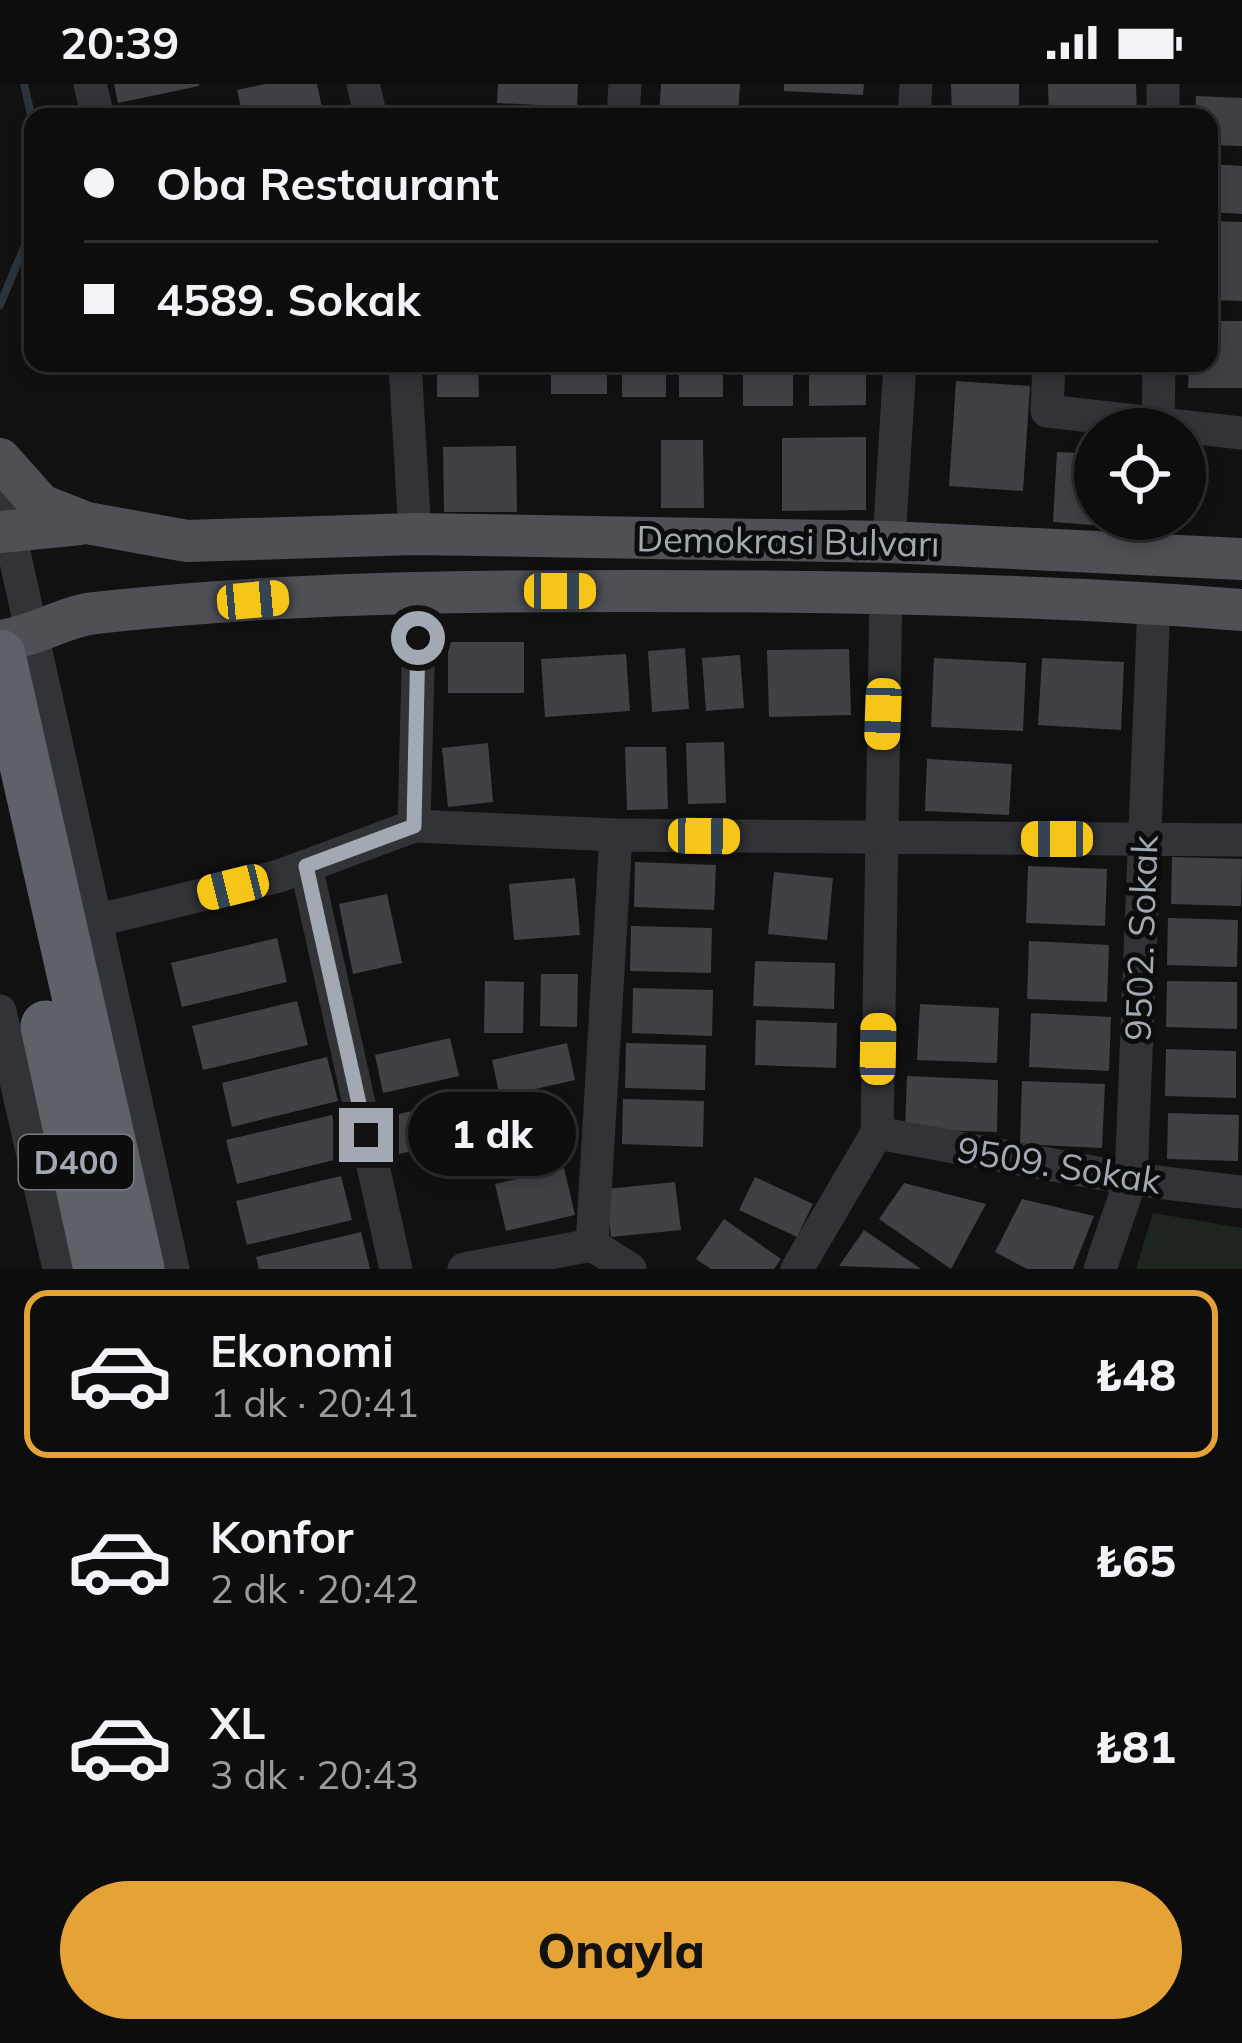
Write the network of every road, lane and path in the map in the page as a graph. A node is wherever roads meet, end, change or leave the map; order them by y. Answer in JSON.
{"nodes":[{"id":1,"x":406,"y":372,"type":"edge"},
{"id":2,"x":899,"y":372,"type":"edge"},
{"id":3,"x":1048,"y":372,"type":"edge"},
{"id":4,"x":1159,"y":372,"type":"edge"},
{"id":5,"x":1158,"y":408,"type":"edge"},
{"id":6,"x":1074,"y":416,"type":"edge"},
{"id":7,"x":1206,"y":430,"type":"edge"},
{"id":8,"x":1242,"y":433,"type":"edge"},
{"id":9,"x":0,"y":459,"type":"edge"},
{"id":10,"x":0,"y":489,"type":"edge"},
{"id":11,"x":87,"y":523,"type":"junction"},
{"id":12,"x":5,"y":531,"type":"edge"},
{"id":13,"x":416,"y":534,"type":"junction"},
{"id":14,"x":1074,"y":538,"type":"edge"},
{"id":15,"x":1171,"y":540,"type":"edge"},
{"id":16,"x":889,"y":542,"type":"junction"},
{"id":17,"x":1242,"y":559,"type":"edge"},
{"id":18,"x":886,"y":591,"type":"junction"},
{"id":19,"x":420,"y":592,"type":"junction"},
{"id":20,"x":1154,"y":603,"type":"junction"},
{"id":21,"x":1242,"y":610,"type":"edge"},
{"id":22,"x":10,"y":644,"type":"edge"},
{"id":23,"x":0,"y":814,"type":"edge"},
{"id":24,"x":414,"y":826,"type":"junction"},
{"id":25,"x":616,"y":835,"type":"junction"},
{"id":26,"x":880,"y":838,"type":"junction"},
{"id":27,"x":1145,"y":840,"type":"junction"},
{"id":28,"x":1242,"y":840,"type":"edge"},
{"id":29,"x":306,"y":866,"type":"junction"},
{"id":30,"x":95,"y":921,"type":"junction"},
{"id":31,"x":0,"y":1012,"type":"edge"},
{"id":32,"x":71,"y":1056,"type":"junction"},
{"id":33,"x":877,"y":1133,"type":"junction"},
{"id":34,"x":1131,"y":1179,"type":"junction"},
{"id":35,"x":1242,"y":1192,"type":"edge"},
{"id":36,"x":592,"y":1244,"type":"junction"},
{"id":37,"x":59,"y":1269,"type":"edge"},
{"id":38,"x":99,"y":1269,"type":"edge"},
{"id":39,"x":139,"y":1269,"type":"edge"},
{"id":40,"x":173,"y":1269,"type":"edge"},
{"id":41,"x":396,"y":1269,"type":"edge"},
{"id":42,"x":464,"y":1269,"type":"edge"},
{"id":43,"x":631,"y":1269,"type":"edge"},
{"id":44,"x":797,"y":1269,"type":"edge"},
{"id":45,"x":1100,"y":1269,"type":"edge"}],
"edges":[{"from":1,"to":13,"type":"street"},
{"from":2,"to":16,"type":"street"},
{"from":3,"to":6,"type":"street"},
{"from":4,"to":5,"type":"street"},
{"from":7,"to":8,"type":"street"},
{"from":9,"to":11,"type":"main road","name":"Demokrasi Bulvarı"},
{"from":10,"to":12,"type":"street"},
{"from":11,"to":12,"type":"main road"},
{"from":11,"to":13,"type":"main road","name":"Demokrasi Bulvarı"},
{"from":12,"to":22,"type":"street"},
{"from":13,"to":16,"type":"main road","name":"Demokrasi Bulvarı"},
{"from":14,"to":16,"type":"main road","name":"Demokrasi Bulvarı"},
{"from":15,"to":17,"type":"main road","name":"Demokrasi Bulvarı"},
{"from":18,"to":19,"type":"main road","name":"Demokrasi Bulvarı"},
{"from":18,"to":20,"type":"main road","name":"Demokrasi Bulvarı"},
{"from":18,"to":26,"type":"street"},
{"from":19,"to":22,"type":"main road","name":"Demokrasi Bulvarı"},
{"from":19,"to":24,"type":"street"},
{"from":20,"to":21,"type":"main road","name":"Demokrasi Bulvarı"},
{"from":20,"to":27,"type":"street","name":"9502. Sokak"},
{"from":22,"to":30,"type":"street"},
{"from":22,"to":32,"type":"highway","number":"D400"},
{"from":23,"to":32,"type":"highway","number":"D400"},
{"from":24,"to":25,"type":"street"},
{"from":24,"to":29,"type":"street"},
{"from":25,"to":26,"type":"street"},
{"from":25,"to":36,"type":"street"},
{"from":26,"to":27,"type":"street"},
{"from":26,"to":33,"type":"street"},
{"from":27,"to":28,"type":"street"},
{"from":27,"to":34,"type":"street","name":"9502. Sokak"},
{"from":29,"to":30,"type":"street"},
{"from":29,"to":41,"type":"street"},
{"from":30,"to":40,"type":"street"},
{"from":31,"to":37,"type":"street"},
{"from":32,"to":38,"type":"highway","number":"D400"},
{"from":32,"to":39,"type":"highway","number":"D400"},
{"from":33,"to":34,"type":"street","name":"9509. Sokak"},
{"from":33,"to":44,"type":"street"},
{"from":34,"to":35,"type":"street","name":"9509. Sokak"},
{"from":34,"to":45,"type":"street","name":"9502. Sokak"},
{"from":36,"to":42,"type":"street"},
{"from":36,"to":43,"type":"street"}]}
